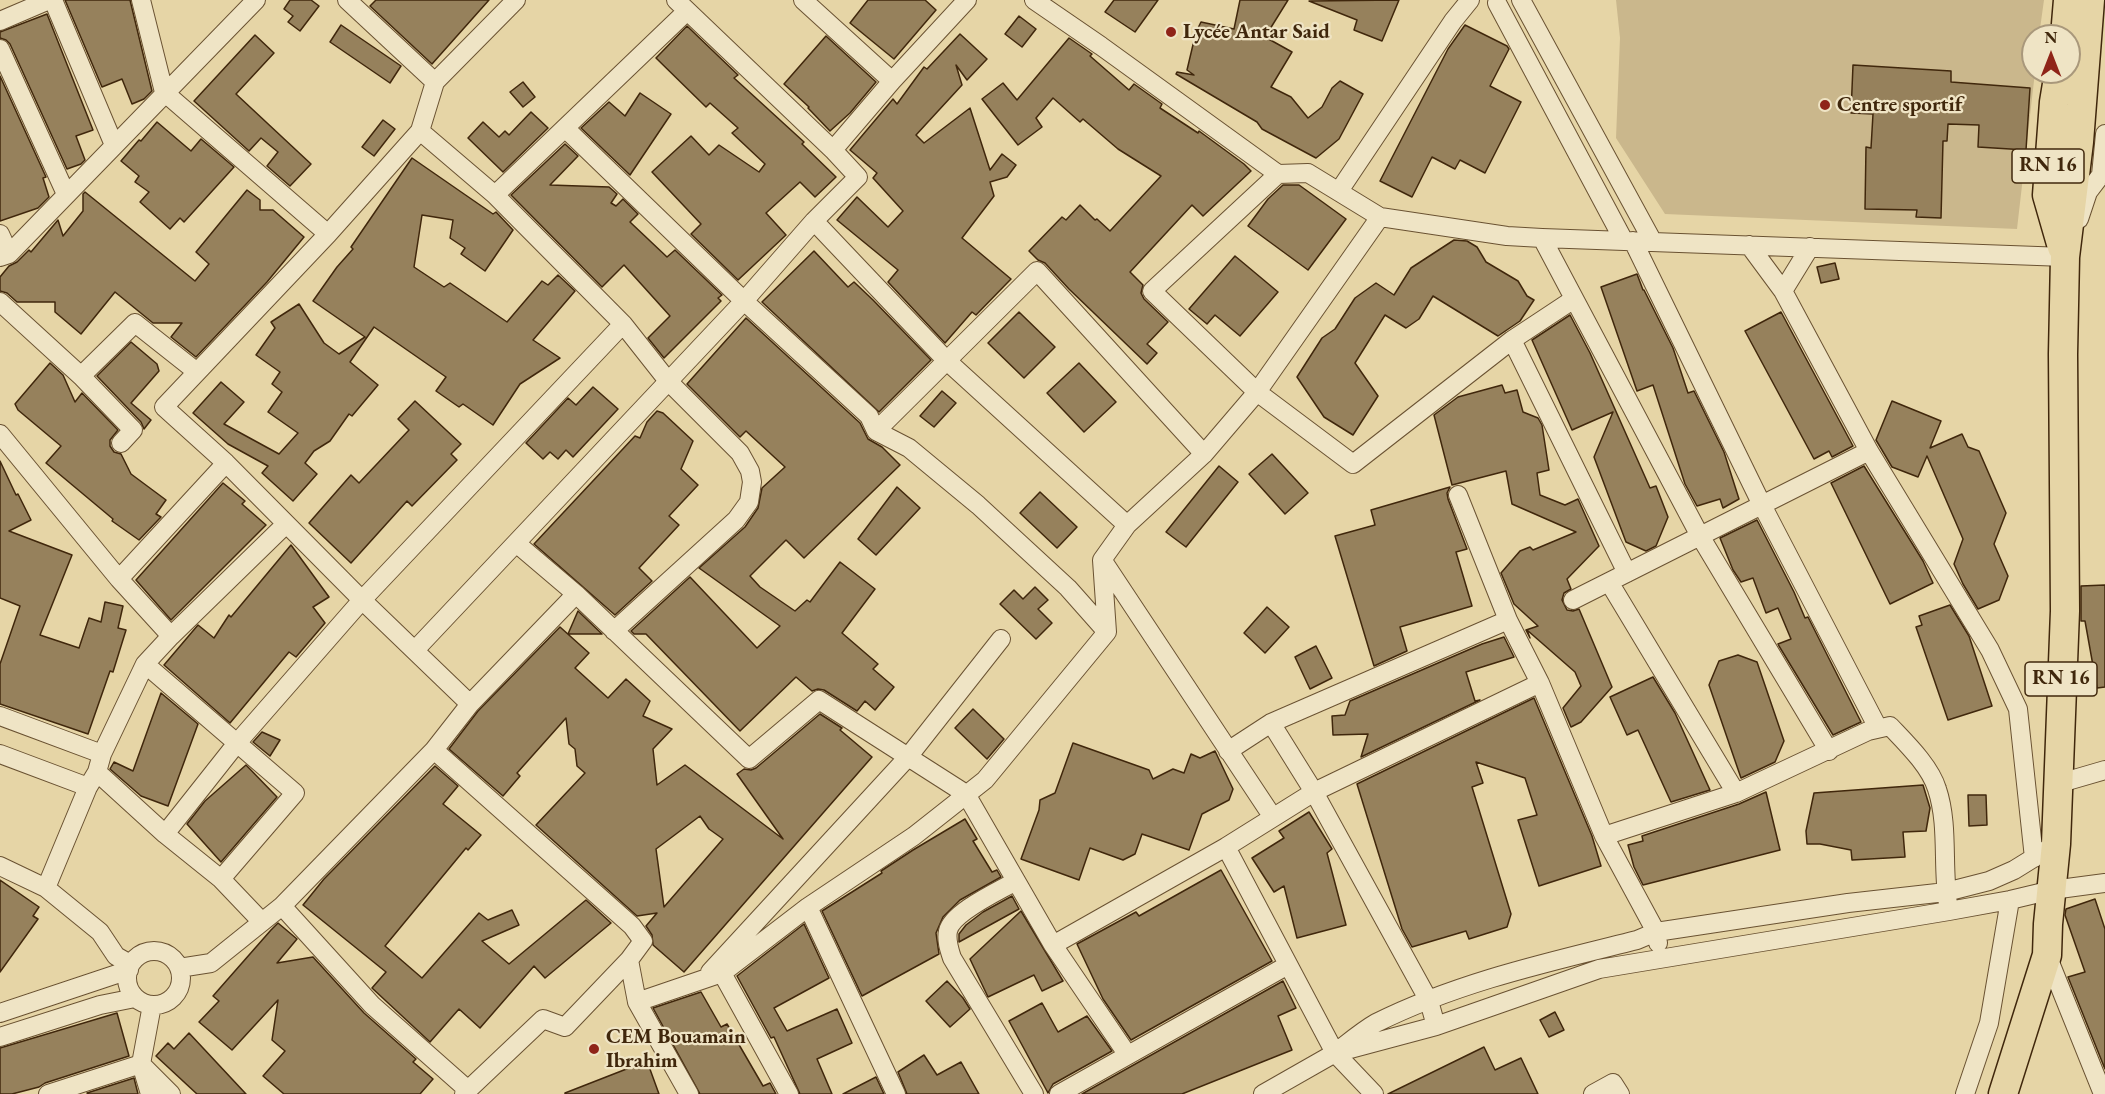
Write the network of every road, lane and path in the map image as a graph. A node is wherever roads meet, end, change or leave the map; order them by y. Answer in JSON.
{"nodes":[{"id":1,"x":51,"y":0,"type":"edge"},
{"id":2,"x":141,"y":0,"type":"edge"},
{"id":3,"x":256,"y":0,"type":"edge"},
{"id":4,"x":346,"y":0,"type":"edge"},
{"id":5,"x":516,"y":0,"type":"edge"},
{"id":6,"x":803,"y":0,"type":"edge"},
{"id":7,"x":966,"y":0,"type":"edge"},
{"id":8,"x":1034,"y":0,"type":"edge"},
{"id":9,"x":1470,"y":0,"type":"edge"},
{"id":10,"x":1521,"y":0,"type":"edge"},
{"id":11,"x":2068,"y":0,"type":"edge"},
{"id":12,"x":2090,"y":0,"type":"edge"},
{"id":13,"x":1497,"y":1,"type":"edge"},
{"id":14,"x":682,"y":6,"type":"edge"},
{"id":15,"x":0,"y":21,"type":"edge"},
{"id":16,"x":2066,"y":24,"type":"edge"},
{"id":17,"x":0,"y":49,"type":"edge"},
{"id":18,"x":892,"y":81,"type":"junction"},
{"id":19,"x":435,"y":82,"type":"junction"},
{"id":20,"x":2057,"y":84,"type":"edge"},
{"id":21,"x":164,"y":93,"type":"junction"},
{"id":22,"x":565,"y":128,"type":"junction"},
{"id":23,"x":420,"y":131,"type":"junction"},
{"id":24,"x":2105,"y":135,"type":"edge"},
{"id":25,"x":114,"y":145,"type":"junction"},
{"id":26,"x":833,"y":150,"type":"junction"},
{"id":27,"x":2103,"y":173,"type":"edge"},
{"id":28,"x":1278,"y":174,"type":"junction"},
{"id":29,"x":1339,"y":191,"type":"junction"},
{"id":30,"x":66,"y":194,"type":"junction"},
{"id":31,"x":495,"y":195,"type":"junction"},
{"id":32,"x":1380,"y":218,"type":"junction"},
{"id":33,"x":814,"y":221,"type":"junction"},
{"id":34,"x":0,"y":234,"type":"edge"},
{"id":35,"x":328,"y":234,"type":"junction"},
{"id":36,"x":1542,"y":238,"type":"junction"},
{"id":37,"x":1628,"y":241,"type":"junction"},
{"id":38,"x":1653,"y":242,"type":"junction"},
{"id":39,"x":1749,"y":245,"type":"junction"},
{"id":40,"x":1810,"y":247,"type":"junction"},
{"id":41,"x":4,"y":255,"type":"edge"},
{"id":42,"x":2065,"y":257,"type":"junction"},
{"id":43,"x":1783,"y":291,"type":"junction"},
{"id":44,"x":1574,"y":299,"type":"junction"},
{"id":45,"x":744,"y":301,"type":"junction"},
{"id":46,"x":0,"y":302,"type":"edge"},
{"id":47,"x":623,"y":324,"type":"junction"},
{"id":48,"x":1512,"y":340,"type":"junction"},
{"id":49,"x":946,"y":360,"type":"junction"},
{"id":50,"x":197,"y":372,"type":"junction"},
{"id":51,"x":81,"y":376,"type":"junction"},
{"id":52,"x":668,"y":381,"type":"junction"},
{"id":53,"x":1257,"y":392,"type":"junction"},
{"id":54,"x":876,"y":431,"type":"junction"},
{"id":55,"x":0,"y":434,"type":"edge"},
{"id":56,"x":121,"y":443,"type":"dead end"},
{"id":57,"x":1869,"y":451,"type":"junction"},
{"id":58,"x":1204,"y":454,"type":"junction"},
{"id":59,"x":226,"y":464,"type":"junction"},
{"id":60,"x":1458,"y":495,"type":"dead end"},
{"id":61,"x":1762,"y":505,"type":"junction"},
{"id":62,"x":286,"y":524,"type":"junction"},
{"id":63,"x":1127,"y":525,"type":"junction"},
{"id":64,"x":1700,"y":536,"type":"junction"},
{"id":65,"x":516,"y":543,"type":"junction"},
{"id":66,"x":1102,"y":560,"type":"junction"},
{"id":67,"x":1627,"y":573,"type":"junction"},
{"id":68,"x":120,"y":579,"type":"junction"},
{"id":69,"x":1609,"y":582,"type":"junction"},
{"id":70,"x":576,"y":594,"type":"junction"},
{"id":71,"x":362,"y":600,"type":"junction"},
{"id":72,"x":1573,"y":600,"type":"dead end"},
{"id":73,"x":1508,"y":620,"type":"junction"},
{"id":74,"x":614,"y":631,"type":"junction"},
{"id":75,"x":1107,"y":632,"type":"junction"},
{"id":76,"x":171,"y":636,"type":"junction"},
{"id":77,"x":1000,"y":639,"type":"dead end"},
{"id":78,"x":415,"y":650,"type":"junction"},
{"id":79,"x":145,"y":664,"type":"junction"},
{"id":80,"x":1539,"y":683,"type":"junction"},
{"id":81,"x":470,"y":704,"type":"junction"},
{"id":82,"x":0,"y":716,"type":"edge"},
{"id":83,"x":1271,"y":723,"type":"junction"},
{"id":84,"x":1878,"y":728,"type":"junction"},
{"id":85,"x":237,"y":743,"type":"junction"},
{"id":86,"x":434,"y":750,"type":"junction"},
{"id":87,"x":1228,"y":751,"type":"junction"},
{"id":88,"x":1829,"y":751,"type":"junction"},
{"id":89,"x":0,"y":754,"type":"edge"},
{"id":90,"x":908,"y":757,"type":"junction"},
{"id":91,"x":2105,"y":770,"type":"edge"},
{"id":92,"x":96,"y":771,"type":"junction"},
{"id":93,"x":2057,"y":784,"type":"junction"},
{"id":94,"x":1314,"y":792,"type":"junction"},
{"id":95,"x":1736,"y":792,"type":"junction"},
{"id":96,"x":966,"y":794,"type":"junction"},
{"id":97,"x":1272,"y":816,"type":"junction"},
{"id":98,"x":165,"y":834,"type":"junction"},
{"id":99,"x":1604,"y":836,"type":"junction"},
{"id":100,"x":1226,"y":847,"type":"junction"},
{"id":101,"x":2045,"y":851,"type":"junction"},
{"id":102,"x":0,"y":866,"type":"edge"},
{"id":103,"x":221,"y":879,"type":"junction"},
{"id":104,"x":1016,"y":881,"type":"junction"},
{"id":105,"x":2105,"y":883,"type":"edge"},
{"id":106,"x":46,"y":888,"type":"junction"},
{"id":107,"x":2052,"y":890,"type":"junction"},
{"id":108,"x":1946,"y":892,"type":"junction"},
{"id":109,"x":2010,"y":900,"type":"junction"},
{"id":110,"x":282,"y":906,"type":"junction"},
{"id":111,"x":808,"y":907,"type":"junction"},
{"id":112,"x":1949,"y":911,"type":"junction"},
{"id":113,"x":262,"y":922,"type":"junction"},
{"id":114,"x":1656,"y":932,"type":"junction"},
{"id":115,"x":1053,"y":945,"type":"junction"},
{"id":116,"x":2047,"y":955,"type":"junction"},
{"id":117,"x":1662,"y":959,"type":"junction"},
{"id":118,"x":629,"y":960,"type":"junction"},
{"id":119,"x":1287,"y":964,"type":"junction"},
{"id":120,"x":129,"y":967,"type":"junction"},
{"id":121,"x":179,"y":968,"type":"junction"},
{"id":122,"x":722,"y":973,"type":"junction"},
{"id":123,"x":703,"y":980,"type":"junction"},
{"id":124,"x":143,"y":1001,"type":"junction"},
{"id":125,"x":1429,"y":1001,"type":"junction"},
{"id":126,"x":637,"y":1002,"type":"junction"},
{"id":127,"x":0,"y":1012,"type":"edge"},
{"id":128,"x":1436,"y":1026,"type":"junction"},
{"id":129,"x":0,"y":1037,"type":"edge"},
{"id":130,"x":1335,"y":1053,"type":"junction"},
{"id":131,"x":1127,"y":1054,"type":"junction"},
{"id":132,"x":141,"y":1064,"type":"junction"},
{"id":133,"x":466,"y":1092,"type":"edge"},
{"id":134,"x":48,"y":1094,"type":"edge"},
{"id":135,"x":150,"y":1094,"type":"edge"},
{"id":136,"x":171,"y":1094,"type":"edge"},
{"id":137,"x":689,"y":1094,"type":"edge"},
{"id":138,"x":789,"y":1094,"type":"edge"},
{"id":139,"x":896,"y":1094,"type":"edge"},
{"id":140,"x":1034,"y":1094,"type":"edge"},
{"id":141,"x":1059,"y":1094,"type":"edge"},
{"id":142,"x":1263,"y":1094,"type":"edge"},
{"id":143,"x":1374,"y":1094,"type":"edge"},
{"id":144,"x":1593,"y":1094,"type":"edge"},
{"id":145,"x":1620,"y":1094,"type":"edge"},
{"id":146,"x":1965,"y":1094,"type":"edge"},
{"id":147,"x":2003,"y":1094,"type":"edge"},
{"id":148,"x":2103,"y":1094,"type":"edge"}],
"edges":[{"from":1,"to":15,"type":"street"},
{"from":1,"to":25,"type":"street"},
{"from":2,"to":21,"type":"street"},
{"from":3,"to":21,"type":"street"},
{"from":4,"to":19,"type":"street"},
{"from":5,"to":19,"type":"street"},
{"from":6,"to":18,"type":"street"},
{"from":7,"to":18,"type":"street"},
{"from":8,"to":28,"type":"street"},
{"from":9,"to":29,"type":"street"},
{"from":10,"to":38,"type":"street"},
{"from":11,"to":16,"type":"main road"},
{"from":12,"to":42,"type":"main road","number":"RN 16"},
{"from":13,"to":37,"type":"street"},
{"from":14,"to":22,"type":"street"},
{"from":14,"to":26,"type":"street"},
{"from":17,"to":30,"type":"street"},
{"from":18,"to":26,"type":"street"},
{"from":19,"to":23,"type":"street"},
{"from":20,"to":42,"type":"main road","number":"RN 16"},
{"from":21,"to":25,"type":"street"},
{"from":21,"to":35,"type":"street"},
{"from":22,"to":31,"type":"street"},
{"from":22,"to":45,"type":"street"},
{"from":23,"to":31,"type":"street"},
{"from":23,"to":35,"type":"street"},
{"from":24,"to":27,"type":"street"},
{"from":25,"to":30,"type":"street"},
{"from":26,"to":33,"type":"street"},
{"from":27,"to":42,"type":"street"},
{"from":28,"to":29,"type":"street"},
{"from":28,"to":53,"type":"street"},
{"from":29,"to":32,"type":"street"},
{"from":30,"to":41,"type":"street"},
{"from":31,"to":47,"type":"street"},
{"from":32,"to":36,"type":"street"},
{"from":32,"to":53,"type":"street"},
{"from":33,"to":45,"type":"street"},
{"from":33,"to":49,"type":"street"},
{"from":34,"to":41,"type":"street"},
{"from":35,"to":50,"type":"street"},
{"from":36,"to":37,"type":"street"},
{"from":36,"to":44,"type":"street"},
{"from":37,"to":38,"type":"street"},
{"from":37,"to":61,"type":"street"},
{"from":38,"to":39,"type":"street"},
{"from":39,"to":40,"type":"street"},
{"from":39,"to":43,"type":"street"},
{"from":40,"to":42,"type":"street"},
{"from":40,"to":43,"type":"street"},
{"from":42,"to":93,"type":"main road","number":"RN 16"},
{"from":43,"to":57,"type":"street"},
{"from":44,"to":48,"type":"street"},
{"from":44,"to":64,"type":"street"},
{"from":45,"to":52,"type":"street"},
{"from":45,"to":54,"type":"street"},
{"from":46,"to":51,"type":"street"},
{"from":47,"to":52,"type":"street"},
{"from":47,"to":71,"type":"street"},
{"from":48,"to":53,"type":"street"},
{"from":48,"to":67,"type":"street"},
{"from":49,"to":54,"type":"street"},
{"from":49,"to":58,"type":"street"},
{"from":49,"to":63,"type":"street"},
{"from":50,"to":51,"type":"street"},
{"from":50,"to":59,"type":"street"},
{"from":51,"to":56,"type":"street"},
{"from":52,"to":65,"type":"street"},
{"from":52,"to":74,"type":"street"},
{"from":53,"to":58,"type":"street"},
{"from":54,"to":75,"type":"street"},
{"from":55,"to":68,"type":"street"},
{"from":57,"to":61,"type":"street"},
{"from":57,"to":101,"type":"street"},
{"from":58,"to":63,"type":"street"},
{"from":59,"to":62,"type":"street"},
{"from":59,"to":68,"type":"street"},
{"from":60,"to":73,"type":"street"},
{"from":61,"to":64,"type":"street"},
{"from":61,"to":84,"type":"street"},
{"from":62,"to":71,"type":"street"},
{"from":62,"to":76,"type":"street"},
{"from":63,"to":66,"type":"street"},
{"from":64,"to":67,"type":"street"},
{"from":64,"to":88,"type":"street"},
{"from":65,"to":70,"type":"street"},
{"from":65,"to":78,"type":"street"},
{"from":66,"to":75,"type":"street"},
{"from":66,"to":87,"type":"street"},
{"from":67,"to":69,"type":"street"},
{"from":68,"to":76,"type":"street"},
{"from":69,"to":72,"type":"street"},
{"from":69,"to":95,"type":"street"},
{"from":70,"to":74,"type":"street"},
{"from":70,"to":81,"type":"street"},
{"from":71,"to":78,"type":"street"},
{"from":71,"to":85,"type":"street"},
{"from":73,"to":80,"type":"street"},
{"from":73,"to":83,"type":"street"},
{"from":74,"to":90,"type":"street"},
{"from":75,"to":96,"type":"street"},
{"from":76,"to":79,"type":"street"},
{"from":77,"to":90,"type":"street"},
{"from":78,"to":81,"type":"street"},
{"from":79,"to":85,"type":"street"},
{"from":79,"to":92,"type":"street"},
{"from":80,"to":94,"type":"street"},
{"from":80,"to":99,"type":"street"},
{"from":81,"to":86,"type":"street"},
{"from":82,"to":92,"type":"street"},
{"from":83,"to":87,"type":"street"},
{"from":83,"to":94,"type":"street"},
{"from":84,"to":88,"type":"street"},
{"from":84,"to":108,"type":"street"},
{"from":85,"to":98,"type":"street"},
{"from":85,"to":103,"type":"street"},
{"from":86,"to":110,"type":"street"},
{"from":86,"to":118,"type":"street"},
{"from":87,"to":97,"type":"street"},
{"from":88,"to":95,"type":"street"},
{"from":89,"to":92,"type":"street"},
{"from":90,"to":96,"type":"street"},
{"from":90,"to":123,"type":"street"},
{"from":91,"to":93,"type":"street"},
{"from":92,"to":98,"type":"street"},
{"from":92,"to":106,"type":"street"},
{"from":93,"to":101,"type":"main road","number":"RN 16"},
{"from":94,"to":97,"type":"street"},
{"from":94,"to":125,"type":"street"},
{"from":95,"to":99,"type":"street"},
{"from":96,"to":104,"type":"street"},
{"from":96,"to":111,"type":"street"},
{"from":97,"to":100,"type":"street"},
{"from":98,"to":103,"type":"street"},
{"from":99,"to":114,"type":"street"},
{"from":100,"to":115,"type":"street"},
{"from":100,"to":119,"type":"street"},
{"from":101,"to":107,"type":"main road","number":"RN 16"},
{"from":101,"to":108,"type":"street"},
{"from":102,"to":106,"type":"street"},
{"from":103,"to":113,"type":"street"},
{"from":104,"to":115,"type":"street"},
{"from":104,"to":140,"type":"street"},
{"from":105,"to":107,"type":"street"},
{"from":106,"to":120,"type":"street"},
{"from":107,"to":109,"type":"street"},
{"from":107,"to":116,"type":"main road","number":"RN 16"},
{"from":108,"to":112,"type":"street"},
{"from":108,"to":114,"type":"street"},
{"from":109,"to":112,"type":"street"},
{"from":109,"to":146,"type":"street"},
{"from":110,"to":113,"type":"street"},
{"from":110,"to":133,"type":"street"},
{"from":111,"to":122,"type":"street"},
{"from":111,"to":139,"type":"street"},
{"from":112,"to":117,"type":"street"},
{"from":113,"to":121,"type":"street"},
{"from":114,"to":117,"type":"street"},
{"from":114,"to":125,"type":"street"},
{"from":115,"to":131,"type":"street"},
{"from":116,"to":147,"type":"main road","number":"RN 16"},
{"from":116,"to":148,"type":"street"},
{"from":117,"to":128,"type":"street"},
{"from":118,"to":126,"type":"street"},
{"from":118,"to":133,"type":"street"},
{"from":119,"to":130,"type":"street"},
{"from":119,"to":131,"type":"street"},
{"from":120,"to":121,"type":"street"},
{"from":120,"to":124,"type":"street"},
{"from":120,"to":127,"type":"street"},
{"from":121,"to":124,"type":"street"},
{"from":122,"to":123,"type":"street"},
{"from":122,"to":138,"type":"street"},
{"from":123,"to":126,"type":"street"},
{"from":124,"to":129,"type":"street"},
{"from":124,"to":132,"type":"street"},
{"from":125,"to":128,"type":"street"},
{"from":125,"to":130,"type":"street"},
{"from":126,"to":137,"type":"street"},
{"from":128,"to":130,"type":"street"},
{"from":130,"to":142,"type":"street"},
{"from":130,"to":143,"type":"street"},
{"from":131,"to":141,"type":"street"},
{"from":132,"to":134,"type":"street"},
{"from":132,"to":135,"type":"street"},
{"from":132,"to":136,"type":"street"},
{"from":144,"to":145,"type":"street"}]}
